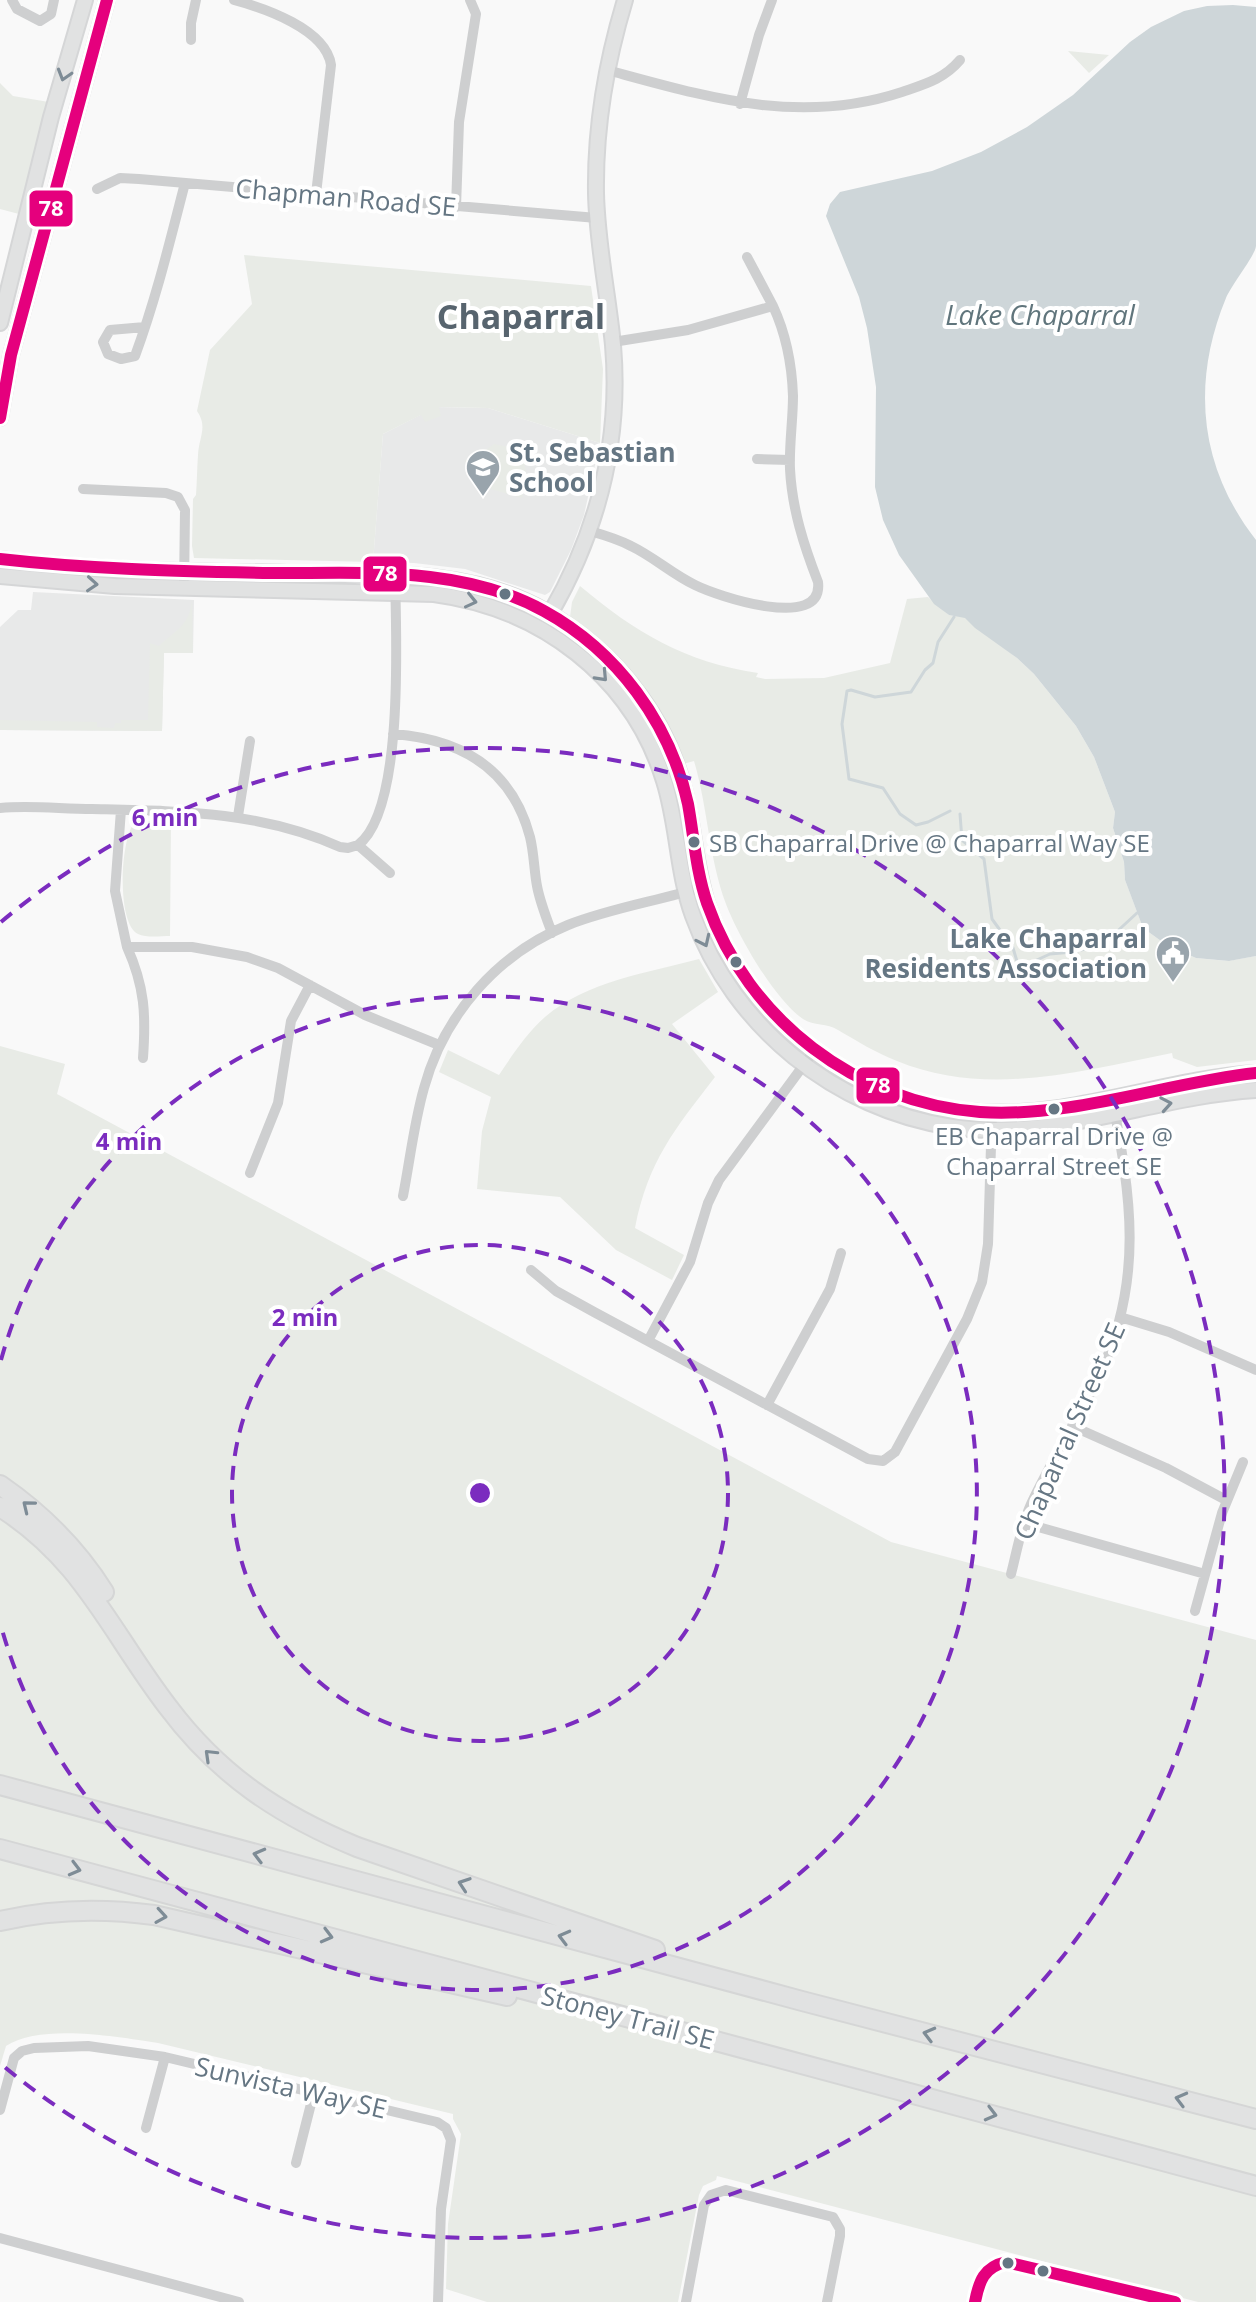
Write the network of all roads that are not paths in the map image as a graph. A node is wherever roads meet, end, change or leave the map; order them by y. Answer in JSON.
{"nodes":[{"id":1,"x":12,"y":0,"type":"edge"},
{"id":2,"x":54,"y":0,"type":"edge"},
{"id":3,"x":85,"y":0,"type":"edge"},
{"id":4,"x":107,"y":0,"type":"edge"},
{"id":5,"x":196,"y":0,"type":"edge"},
{"id":6,"x":234,"y":0,"type":"edge"},
{"id":7,"x":470,"y":0,"type":"edge"},
{"id":8,"x":625,"y":0,"type":"edge"},
{"id":9,"x":772,"y":0,"type":"edge"},
{"id":10,"x":191,"y":40,"type":"dead end"},
{"id":11,"x":960,"y":60,"type":"dead end"},
{"id":12,"x":607,"y":70,"type":"junction"},
{"id":13,"x":740,"y":104,"type":"junction"},
{"id":14,"x":185,"y":183,"type":"junction"},
{"id":15,"x":97,"y":189,"type":"dead end"},
{"id":16,"x":316,"y":194,"type":"junction"},
{"id":17,"x":456,"y":207,"type":"junction"},
{"id":18,"x":597,"y":218,"type":"junction"},
{"id":19,"x":747,"y":257,"type":"dead end"},
{"id":20,"x":773,"y":306,"type":"junction"},
{"id":21,"x":0,"y":323,"type":"edge"},
{"id":22,"x":145,"y":327,"type":"dead end"},
{"id":23,"x":613,"y":342,"type":"junction"},
{"id":24,"x":0,"y":418,"type":"edge"},
{"id":25,"x":757,"y":459,"type":"dead end"},
{"id":26,"x":790,"y":460,"type":"junction"},
{"id":27,"x":83,"y":489,"type":"dead end"},
{"id":28,"x":590,"y":531,"type":"junction"},
{"id":29,"x":0,"y":559,"type":"edge"},
{"id":30,"x":185,"y":571,"type":"junction"},
{"id":31,"x":395,"y":575,"type":"junction"},
{"id":32,"x":5,"y":579,"type":"edge"},
{"id":33,"x":184,"y":588,"type":"junction"},
{"id":34,"x":396,"y":592,"type":"junction"},
{"id":35,"x":550,"y":614,"type":"junction"},
{"id":36,"x":541,"y":628,"type":"junction"},
{"id":37,"x":393,"y":734,"type":"junction"},
{"id":38,"x":250,"y":741,"type":"dead end"},
{"id":39,"x":0,"y":808,"type":"edge"},
{"id":40,"x":121,"y":810,"type":"junction"},
{"id":41,"x":238,"y":816,"type":"junction"},
{"id":42,"x":358,"y":845,"type":"junction"},
{"id":43,"x":390,"y":873,"type":"dead end"},
{"id":44,"x":703,"y":887,"type":"junction"},
{"id":45,"x":686,"y":892,"type":"junction"},
{"id":46,"x":552,"y":933,"type":"junction"},
{"id":47,"x":127,"y":947,"type":"junction"},
{"id":48,"x":310,"y":985,"type":"junction"},
{"id":49,"x":439,"y":1045,"type":"junction"},
{"id":50,"x":814,"y":1051,"type":"junction"},
{"id":51,"x":143,"y":1058,"type":"dead end"},
{"id":52,"x":804,"y":1065,"type":"junction"},
{"id":53,"x":1256,"y":1073,"type":"edge"},
{"id":54,"x":1256,"y":1090,"type":"edge"},
{"id":55,"x":1112,"y":1098,"type":"junction"},
{"id":56,"x":992,"y":1113,"type":"junction"},
{"id":57,"x":1115,"y":1114,"type":"junction"},
{"id":58,"x":991,"y":1130,"type":"junction"},
{"id":59,"x":250,"y":1173,"type":"dead end"},
{"id":60,"x":403,"y":1196,"type":"dead end"},
{"id":61,"x":841,"y":1253,"type":"dead end"},
{"id":62,"x":531,"y":1270,"type":"dead end"},
{"id":63,"x":1120,"y":1317,"type":"junction"},
{"id":64,"x":648,"y":1341,"type":"junction"},
{"id":65,"x":1256,"y":1370,"type":"edge"},
{"id":66,"x":767,"y":1405,"type":"junction"},
{"id":67,"x":1072,"y":1426,"type":"junction"},
{"id":68,"x":1243,"y":1462,"type":"dead end"},
{"id":69,"x":0,"y":1485,"type":"edge"},
{"id":70,"x":1226,"y":1500,"type":"junction"},
{"id":71,"x":0,"y":1507,"type":"edge"},
{"id":72,"x":1024,"y":1523,"type":"junction"},
{"id":73,"x":1011,"y":1574,"type":"dead end"},
{"id":74,"x":1205,"y":1574,"type":"junction"},
{"id":75,"x":1195,"y":1611,"type":"dead end"},
{"id":76,"x":185,"y":1728,"type":"junction"},
{"id":77,"x":0,"y":1785,"type":"edge"},
{"id":78,"x":0,"y":1849,"type":"edge"},
{"id":79,"x":0,"y":1921,"type":"edge"},
{"id":80,"x":802,"y":2001,"type":"junction"},
{"id":81,"x":165,"y":2057,"type":"junction"},
{"id":82,"x":862,"y":2079,"type":"junction"},
{"id":83,"x":314,"y":2092,"type":"junction"},
{"id":84,"x":0,"y":2110,"type":"edge"},
{"id":85,"x":1256,"y":2119,"type":"edge"},
{"id":86,"x":146,"y":2128,"type":"dead end"},
{"id":87,"x":296,"y":2163,"type":"dead end"},
{"id":88,"x":1256,"y":2186,"type":"edge"},
{"id":89,"x":0,"y":2238,"type":"edge"},
{"id":90,"x":1126,"y":2290,"type":"junction"},
{"id":91,"x":239,"y":2302,"type":"edge"},
{"id":92,"x":438,"y":2302,"type":"edge"},
{"id":93,"x":686,"y":2302,"type":"edge"},
{"id":94,"x":827,"y":2302,"type":"edge"},
{"id":95,"x":975,"y":2302,"type":"edge"},
{"id":96,"x":1123,"y":2302,"type":"edge"},
{"id":97,"x":1175,"y":2302,"type":"edge"}],
"edges":[{"from":1,"to":2,"type":"street"},
{"from":3,"to":21,"type":"street","one_way":true},
{"from":4,"to":24,"type":"street"},
{"from":5,"to":10,"type":"street"},
{"from":6,"to":16,"type":"street"},
{"from":7,"to":17,"type":"street"},
{"from":8,"to":12,"type":"street"},
{"from":9,"to":13,"type":"street"},
{"from":11,"to":13,"type":"street"},
{"from":12,"to":13,"type":"street"},
{"from":12,"to":18,"type":"street"},
{"from":14,"to":15,"type":"street","name":"Chapman Road SE"},
{"from":14,"to":16,"type":"street","name":"Chapman Road SE"},
{"from":14,"to":22,"type":"street"},
{"from":16,"to":17,"type":"street","name":"Chapman Road SE"},
{"from":17,"to":18,"type":"street","name":"Chapman Road SE"},
{"from":18,"to":23,"type":"street"},
{"from":19,"to":20,"type":"street"},
{"from":20,"to":23,"type":"street"},
{"from":20,"to":26,"type":"street"},
{"from":23,"to":28,"type":"street"},
{"from":25,"to":26,"type":"street"},
{"from":26,"to":28,"type":"street"},
{"from":27,"to":30,"type":"street"},
{"from":28,"to":35,"type":"street"},
{"from":29,"to":30,"type":"street"},
{"from":30,"to":31,"type":"street"},
{"from":30,"to":33,"type":"street"},
{"from":31,"to":34,"type":"street"},
{"from":31,"to":35,"type":"street"},
{"from":32,"to":33,"type":"street","one_way":true},
{"from":33,"to":34,"type":"street"},
{"from":34,"to":36,"type":"street","one_way":true},
{"from":34,"to":37,"type":"street"},
{"from":35,"to":36,"type":"street"},
{"from":35,"to":44,"type":"street"},
{"from":36,"to":45,"type":"street","one_way":true},
{"from":37,"to":42,"type":"street"},
{"from":37,"to":46,"type":"street"},
{"from":38,"to":41,"type":"street"},
{"from":39,"to":40,"type":"street"},
{"from":40,"to":41,"type":"street"},
{"from":40,"to":47,"type":"street"},
{"from":41,"to":42,"type":"street"},
{"from":42,"to":43,"type":"street"},
{"from":44,"to":45,"type":"street"},
{"from":44,"to":50,"type":"street"},
{"from":45,"to":46,"type":"street"},
{"from":45,"to":52,"type":"street","one_way":true},
{"from":46,"to":49,"type":"street"},
{"from":47,"to":48,"type":"street"},
{"from":47,"to":51,"type":"street"},
{"from":48,"to":49,"type":"street"},
{"from":48,"to":59,"type":"street"},
{"from":49,"to":60,"type":"street"},
{"from":50,"to":52,"type":"street"},
{"from":50,"to":56,"type":"street"},
{"from":52,"to":58,"type":"street"},
{"from":52,"to":64,"type":"street"},
{"from":53,"to":55,"type":"street"},
{"from":57,"to":54,"type":"street","one_way":true},
{"from":55,"to":56,"type":"street"},
{"from":55,"to":57,"type":"street","name":"Chaparral Street SE"},
{"from":56,"to":58,"type":"street"},
{"from":57,"to":58,"type":"street"},
{"from":57,"to":63,"type":"street","name":"Chaparral Street SE"},
{"from":58,"to":66,"type":"street"},
{"from":61,"to":66,"type":"street"},
{"from":62,"to":64,"type":"street"},
{"from":63,"to":65,"type":"street"},
{"from":63,"to":67,"type":"street","name":"Chaparral Street SE"},
{"from":64,"to":66,"type":"street"},
{"from":67,"to":70,"type":"street"},
{"from":67,"to":72,"type":"street","name":"Chaparral Street SE"},
{"from":68,"to":70,"type":"street"},
{"from":76,"to":69,"type":"highway","one_way":true},
{"from":70,"to":74,"type":"street"},
{"from":71,"to":76,"type":"highway"},
{"from":72,"to":73,"type":"street","name":"Chaparral Street SE"},
{"from":72,"to":74,"type":"street"},
{"from":74,"to":75,"type":"street"},
{"from":80,"to":76,"type":"highway","one_way":true},
{"from":80,"to":77,"type":"highway","one_way":true},
{"from":78,"to":82,"type":"highway","name":"Stoney Trail SE","one_way":true},
{"from":79,"to":82,"type":"highway","one_way":true},
{"from":85,"to":80,"type":"highway","one_way":true},
{"from":81,"to":83,"type":"street","name":"Sunvista Way SE"},
{"from":81,"to":84,"type":"street","name":"Sunvista Way SE"},
{"from":81,"to":86,"type":"street"},
{"from":82,"to":88,"type":"highway","name":"Stoney Trail SE","one_way":true},
{"from":83,"to":87,"type":"street"},
{"from":83,"to":92,"type":"street","name":"Sunvista Way SE"},
{"from":89,"to":91,"type":"street"},
{"from":90,"to":95,"type":"street"},
{"from":90,"to":96,"type":"street"},
{"from":90,"to":97,"type":"street"},
{"from":93,"to":94,"type":"street"}]}
